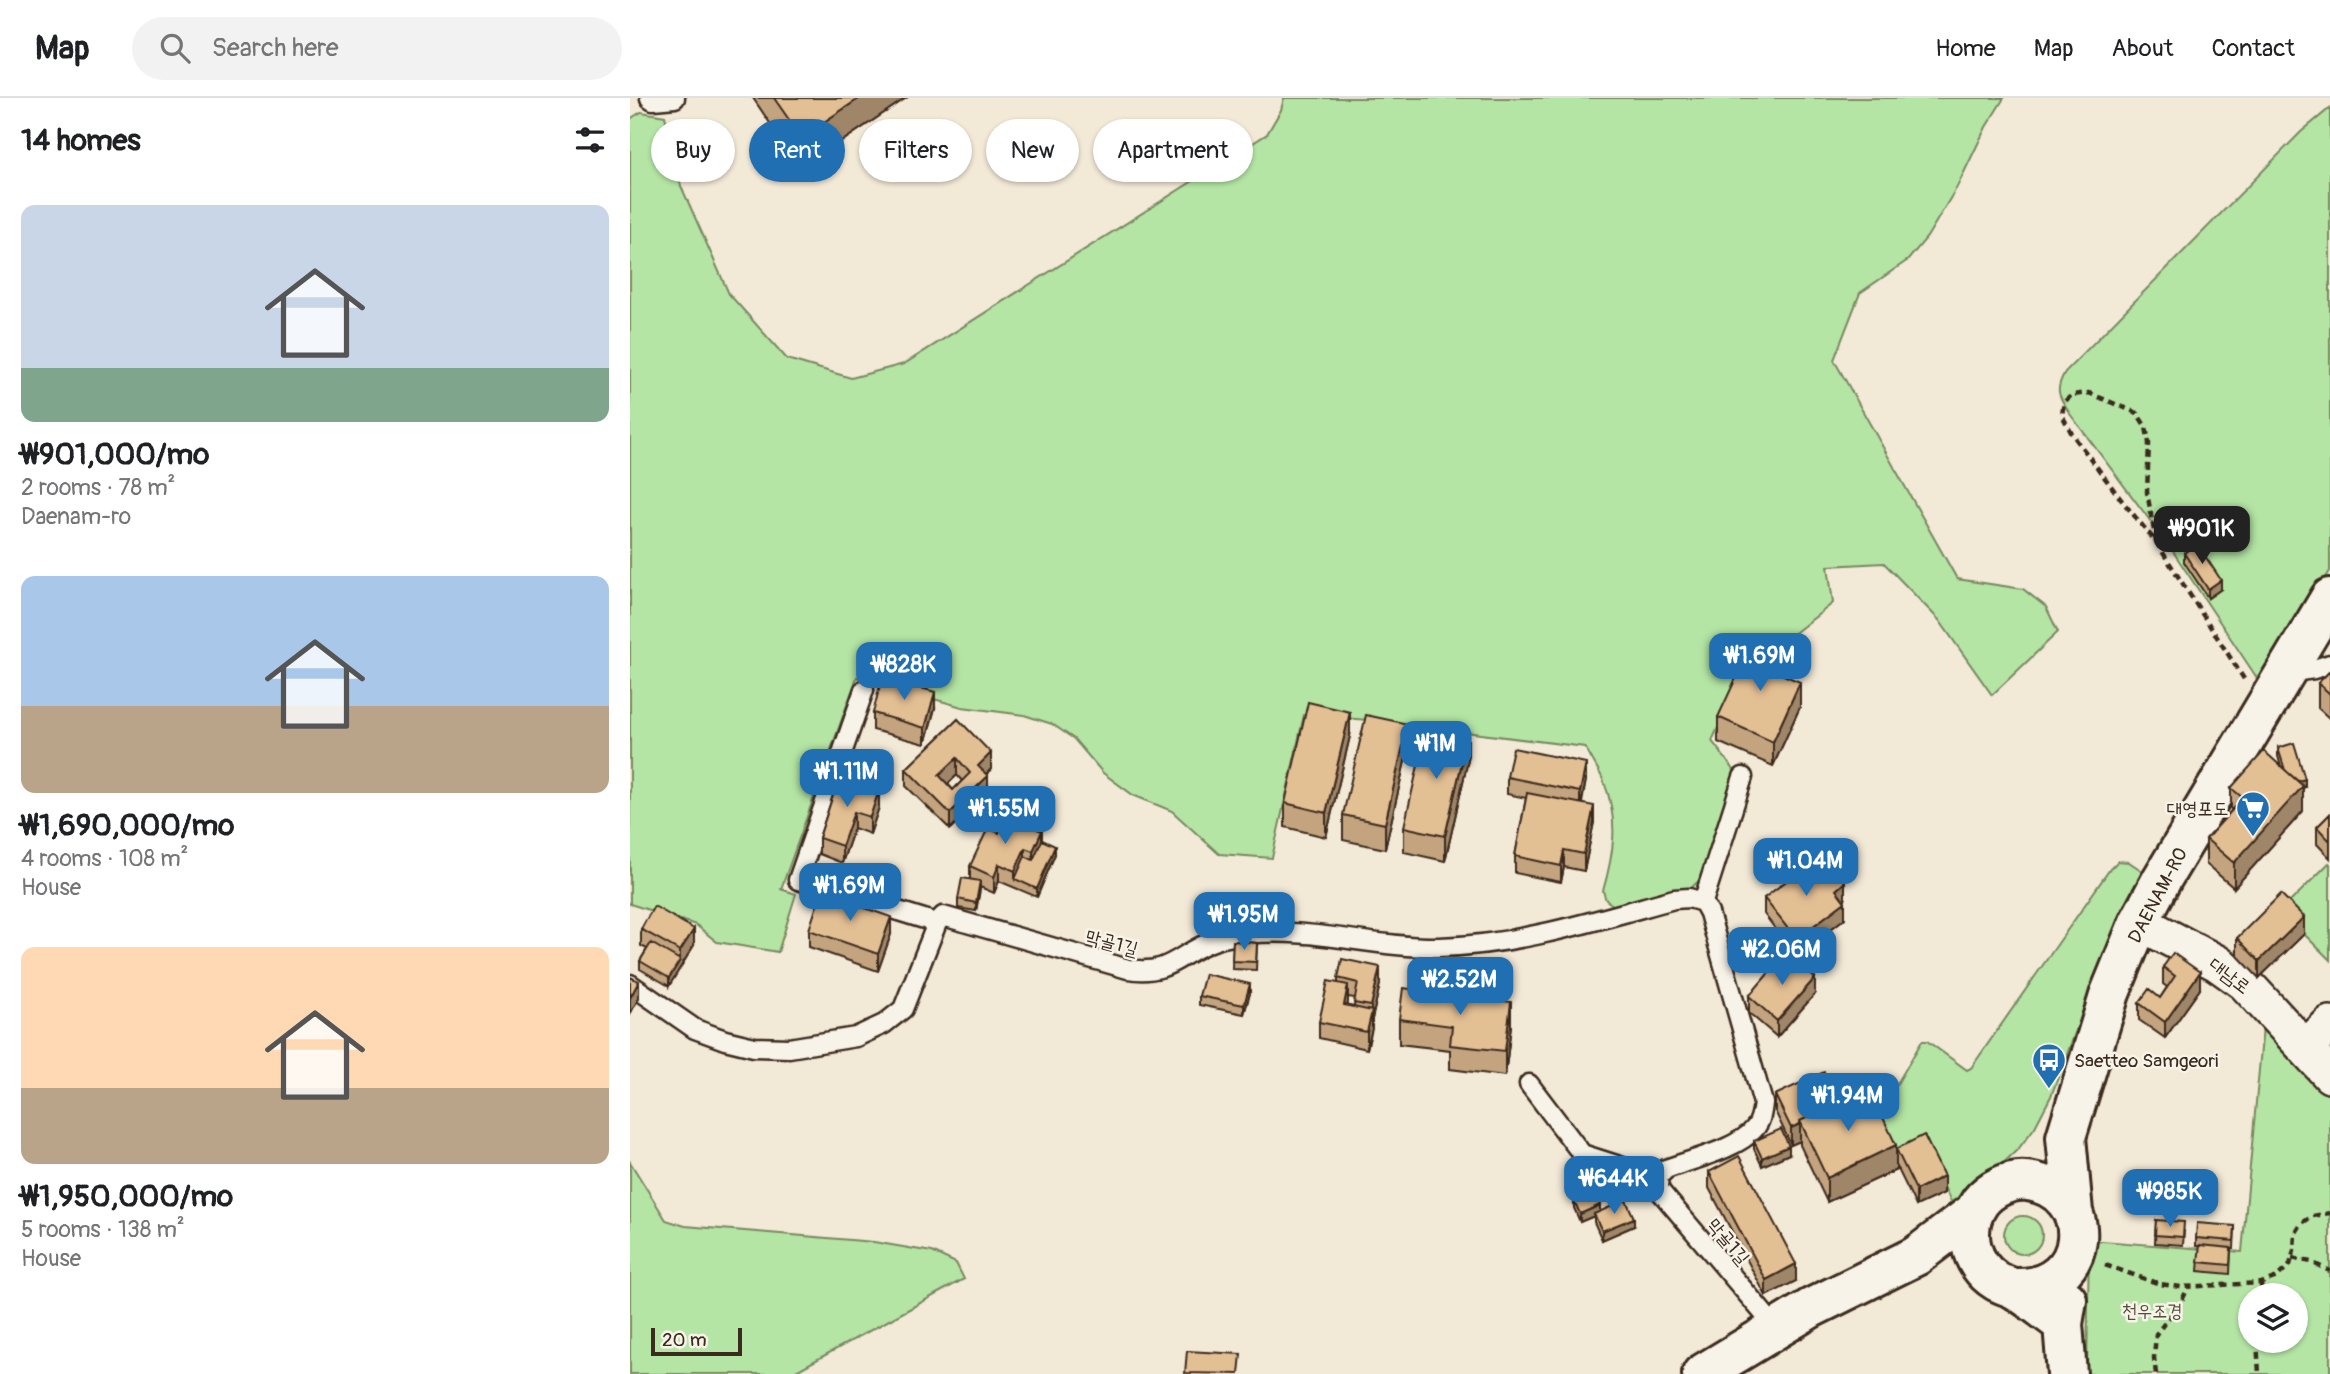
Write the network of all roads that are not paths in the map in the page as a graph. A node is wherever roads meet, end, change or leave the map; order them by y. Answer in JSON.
{"nodes":[{"id":1,"x":650,"y":98,"type":"edge"},
{"id":2,"x":675,"y":98,"type":"edge"},
{"id":3,"x":2330,"y":598,"type":"edge"},
{"id":4,"x":2330,"y":664,"type":"edge"},
{"id":5,"x":2285,"y":673,"type":"junction"},
{"id":6,"x":864,"y":690,"type":"dead end"},
{"id":7,"x":1743,"y":776,"type":"dead end"},
{"id":8,"x":1703,"y":902,"type":"junction"},
{"id":9,"x":2139,"y":922,"type":"junction"},
{"id":10,"x":937,"y":923,"type":"junction"},
{"id":11,"x":630,"y":984,"type":"edge"},
{"id":12,"x":2330,"y":1024,"type":"edge"},
{"id":13,"x":2305,"y":1048,"type":"junction"},
{"id":14,"x":2330,"y":1075,"type":"edge"},
{"id":15,"x":1529,"y":1084,"type":"dead end"},
{"id":16,"x":2066,"y":1137,"type":"junction"},
{"id":17,"x":1657,"y":1178,"type":"junction"},
{"id":18,"x":2007,"y":1183,"type":"junction"},
{"id":19,"x":2073,"y":1212,"type":"junction"},
{"id":20,"x":1973,"y":1213,"type":"junction"},
{"id":21,"x":1916,"y":1256,"type":"junction"},
{"id":22,"x":2085,"y":1258,"type":"junction"},
{"id":23,"x":1999,"y":1280,"type":"junction"},
{"id":24,"x":2063,"y":1324,"type":"junction"},
{"id":25,"x":1776,"y":1328,"type":"junction"},
{"id":26,"x":1702,"y":1374,"type":"edge"},
{"id":27,"x":2067,"y":1374,"type":"edge"}],
"edges":[{"from":1,"to":2,"type":"lane"},
{"from":3,"to":5,"type":"street","name":"DAENAM-RO"},
{"from":4,"to":5,"type":"lane"},
{"from":5,"to":9,"type":"street","name":"DAENAM-RO"},
{"from":6,"to":10,"type":"lane","name":"막골1길"},
{"from":7,"to":8,"type":"lane"},
{"from":8,"to":10,"type":"lane","name":"막골1길"},
{"from":8,"to":17,"type":"lane"},
{"from":9,"to":13,"type":"street","name":"대남로"},
{"from":9,"to":16,"type":"street","name":"DAENAM-RO"},
{"from":10,"to":11,"type":"lane"},
{"from":12,"to":13,"type":"street"},
{"from":13,"to":14,"type":"street","name":"대남로"},
{"from":15,"to":17,"type":"lane"},
{"from":16,"to":18,"type":"street"},
{"from":16,"to":19,"type":"street"},
{"from":17,"to":25,"type":"lane","name":"막골1길"},
{"from":18,"to":19,"type":"street"},
{"from":18,"to":20,"type":"street"},
{"from":19,"to":22,"type":"street"},
{"from":20,"to":21,"type":"street"},
{"from":20,"to":23,"type":"street"},
{"from":21,"to":23,"type":"street"},
{"from":21,"to":25,"type":"street"},
{"from":22,"to":23,"type":"street"},
{"from":22,"to":24,"type":"street"},
{"from":23,"to":24,"type":"street"},
{"from":24,"to":27,"type":"street"},
{"from":25,"to":26,"type":"street"}]}
